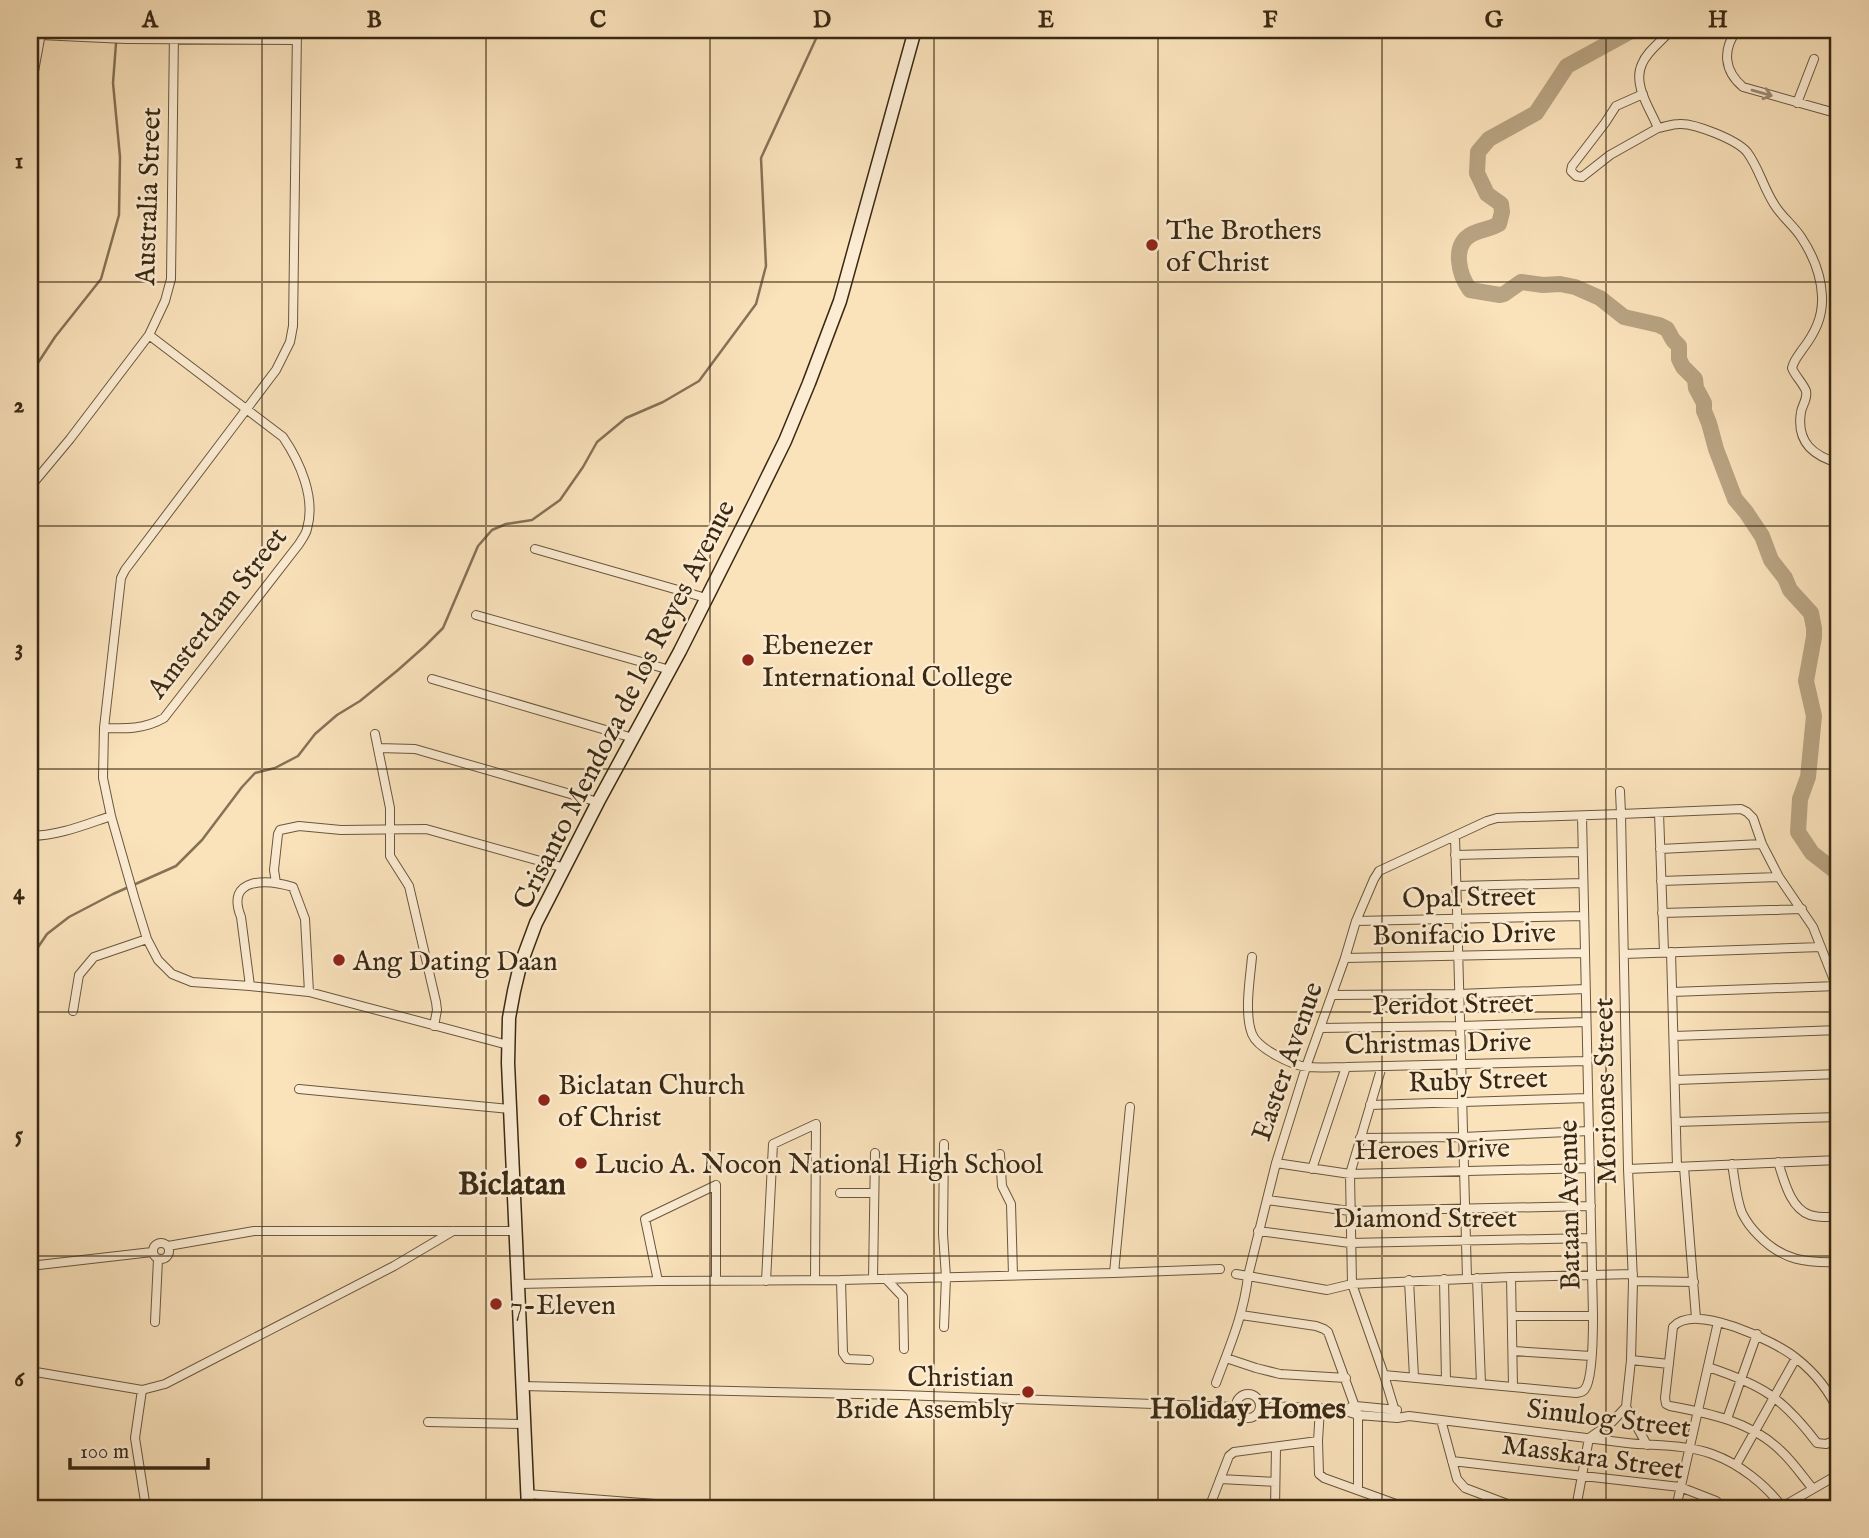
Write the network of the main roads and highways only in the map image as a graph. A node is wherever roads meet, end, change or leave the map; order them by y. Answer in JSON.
{"nodes":[{"id":1,"x":915,"y":30,"type":"edge"},
{"id":2,"x":528,"y":1508,"type":"edge"}],
"edges":[{"from":1,"to":2,"type":"main road","name":"Crisanto Mendoza de los Reyes Avenue"}]}
